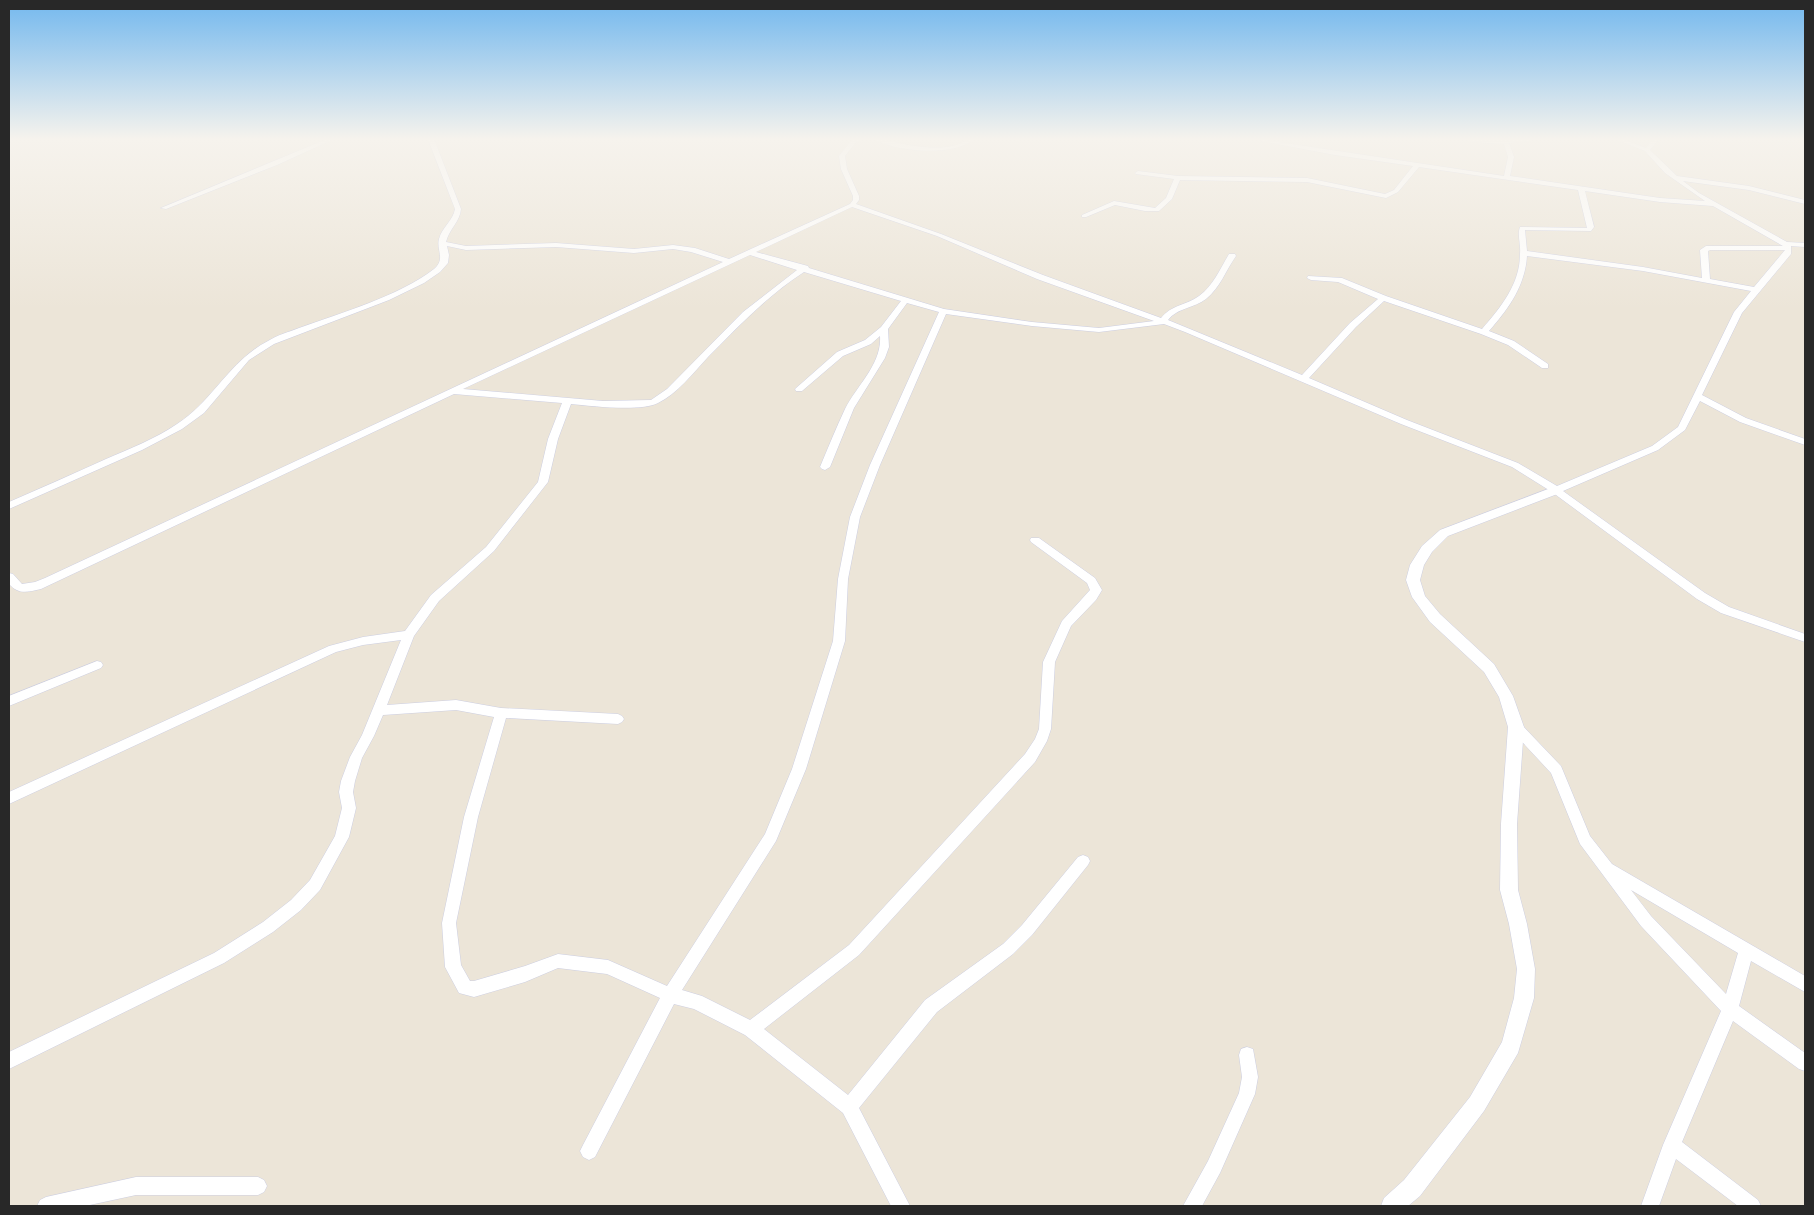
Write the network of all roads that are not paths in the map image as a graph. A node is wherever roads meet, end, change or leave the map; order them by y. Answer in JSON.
{"nodes":[{"id":1,"x":195,"y":196,"type":"edge"},
{"id":2,"x":453,"y":196,"type":"edge"},
{"id":3,"x":856,"y":196,"type":"edge"},
{"id":4,"x":1170,"y":196,"type":"edge"},
{"id":5,"x":1583,"y":196,"type":"edge"},
{"id":6,"x":1628,"y":196,"type":"edge"},
{"id":7,"x":1703,"y":196,"type":"edge"},
{"id":8,"x":1780,"y":196,"type":"edge"},
{"id":9,"x":1805,"y":202,"type":"edge"},
{"id":10,"x":1716,"y":204,"type":"junction"},
{"id":11,"x":852,"y":205,"type":"junction"},
{"id":12,"x":164,"y":208,"type":"dead end"},
{"id":13,"x":1084,"y":216,"type":"dead end"},
{"id":14,"x":442,"y":243,"type":"junction"},
{"id":15,"x":1805,"y":244,"type":"edge"},
{"id":16,"x":1787,"y":246,"type":"junction"},
{"id":17,"x":750,"y":252,"type":"junction"},
{"id":18,"x":1524,"y":253,"type":"junction"},
{"id":19,"x":1232,"y":256,"type":"dead end"},
{"id":20,"x":730,"y":262,"type":"junction"},
{"id":21,"x":805,"y":268,"type":"junction"},
{"id":22,"x":1311,"y":278,"type":"dead end"},
{"id":23,"x":1706,"y":281,"type":"junction"},
{"id":24,"x":1756,"y":290,"type":"junction"},
{"id":25,"x":1383,"y":298,"type":"junction"},
{"id":26,"x":905,"y":300,"type":"junction"},
{"id":27,"x":943,"y":311,"type":"junction"},
{"id":28,"x":1163,"y":322,"type":"junction"},
{"id":29,"x":884,"y":329,"type":"junction"},
{"id":30,"x":1484,"y":332,"type":"junction"},
{"id":31,"x":1545,"y":366,"type":"dead end"},
{"id":32,"x":1304,"y":378,"type":"junction"},
{"id":33,"x":799,"y":389,"type":"dead end"},
{"id":34,"x":452,"y":391,"type":"junction"},
{"id":35,"x":1697,"y":396,"type":"junction"},
{"id":36,"x":568,"y":400,"type":"junction"},
{"id":37,"x":1805,"y":442,"type":"edge"},
{"id":38,"x":825,"y":468,"type":"dead end"},
{"id":39,"x":1556,"y":490,"type":"junction"},
{"id":40,"x":9,"y":506,"type":"edge"},
{"id":41,"x":1035,"y":540,"type":"dead end"},
{"id":42,"x":9,"y":577,"type":"edge"},
{"id":43,"x":409,"y":635,"type":"junction"},
{"id":44,"x":1805,"y":638,"type":"edge"},
{"id":45,"x":97,"y":665,"type":"dead end"},
{"id":46,"x":9,"y":701,"type":"edge"},
{"id":47,"x":378,"y":710,"type":"junction"},
{"id":48,"x":501,"y":713,"type":"junction"},
{"id":49,"x":618,"y":719,"type":"dead end"},
{"id":50,"x":1516,"y":728,"type":"junction"},
{"id":51,"x":9,"y":798,"type":"edge"},
{"id":52,"x":1083,"y":861,"type":"dead end"},
{"id":53,"x":1606,"y":868,"type":"junction"},
{"id":54,"x":1747,"y":950,"type":"junction"},
{"id":55,"x":1805,"y":984,"type":"edge"},
{"id":56,"x":670,"y":995,"type":"junction"},
{"id":57,"x":1730,"y":1009,"type":"junction"},
{"id":58,"x":751,"y":1029,"type":"junction"},
{"id":59,"x":1247,"y":1055,"type":"dead end"},
{"id":60,"x":9,"y":1061,"type":"edge"},
{"id":61,"x":1805,"y":1063,"type":"edge"},
{"id":62,"x":849,"y":1107,"type":"junction"},
{"id":63,"x":1672,"y":1146,"type":"junction"},
{"id":64,"x":589,"y":1151,"type":"dead end"},
{"id":65,"x":258,"y":1186,"type":"dead end"},
{"id":66,"x":46,"y":1206,"type":"edge"},
{"id":67,"x":901,"y":1206,"type":"edge"},
{"id":68,"x":1192,"y":1206,"type":"edge"},
{"id":69,"x":1392,"y":1206,"type":"edge"},
{"id":70,"x":1650,"y":1206,"type":"edge"},
{"id":71,"x":1752,"y":1206,"type":"edge"}],
"edges":[{"from":1,"to":12,"type":"street"},
{"from":2,"to":14,"type":"street"},
{"from":3,"to":11,"type":"street"},
{"from":4,"to":13,"type":"street"},
{"from":5,"to":18,"type":"street"},
{"from":6,"to":10,"type":"street"},
{"from":7,"to":10,"type":"street"},
{"from":8,"to":9,"type":"street"},
{"from":10,"to":16,"type":"street"},
{"from":11,"to":17,"type":"street"},
{"from":11,"to":28,"type":"street"},
{"from":14,"to":20,"type":"street"},
{"from":14,"to":40,"type":"street"},
{"from":15,"to":16,"type":"street"},
{"from":16,"to":23,"type":"street"},
{"from":16,"to":24,"type":"street"},
{"from":17,"to":20,"type":"street"},
{"from":17,"to":21,"type":"street"},
{"from":18,"to":23,"type":"street"},
{"from":18,"to":30,"type":"street"},
{"from":19,"to":28,"type":"street"},
{"from":20,"to":34,"type":"street"},
{"from":21,"to":26,"type":"street"},
{"from":21,"to":36,"type":"street"},
{"from":22,"to":25,"type":"street"},
{"from":23,"to":24,"type":"street"},
{"from":24,"to":35,"type":"street"},
{"from":25,"to":30,"type":"street"},
{"from":25,"to":32,"type":"street"},
{"from":26,"to":27,"type":"street"},
{"from":26,"to":29,"type":"street"},
{"from":27,"to":28,"type":"street"},
{"from":27,"to":56,"type":"street"},
{"from":28,"to":32,"type":"street"},
{"from":29,"to":33,"type":"street"},
{"from":29,"to":38,"type":"street"},
{"from":30,"to":31,"type":"street"},
{"from":32,"to":39,"type":"street"},
{"from":34,"to":36,"type":"street"},
{"from":34,"to":42,"type":"street"},
{"from":35,"to":37,"type":"street"},
{"from":35,"to":39,"type":"street"},
{"from":36,"to":43,"type":"street"},
{"from":39,"to":44,"type":"street"},
{"from":39,"to":50,"type":"street"},
{"from":41,"to":58,"type":"street"},
{"from":43,"to":47,"type":"street"},
{"from":43,"to":51,"type":"street"},
{"from":45,"to":46,"type":"street"},
{"from":47,"to":48,"type":"street"},
{"from":47,"to":60,"type":"street"},
{"from":48,"to":49,"type":"street"},
{"from":48,"to":56,"type":"street"},
{"from":50,"to":53,"type":"street"},
{"from":50,"to":69,"type":"street"},
{"from":52,"to":62,"type":"street"},
{"from":53,"to":54,"type":"street"},
{"from":53,"to":57,"type":"street"},
{"from":54,"to":55,"type":"street"},
{"from":54,"to":57,"type":"street"},
{"from":56,"to":58,"type":"street"},
{"from":56,"to":64,"type":"street"},
{"from":57,"to":61,"type":"street"},
{"from":57,"to":63,"type":"street"},
{"from":58,"to":62,"type":"street"},
{"from":59,"to":68,"type":"street"},
{"from":62,"to":67,"type":"street"},
{"from":63,"to":70,"type":"street"},
{"from":63,"to":71,"type":"street"},
{"from":65,"to":66,"type":"street"}]}
